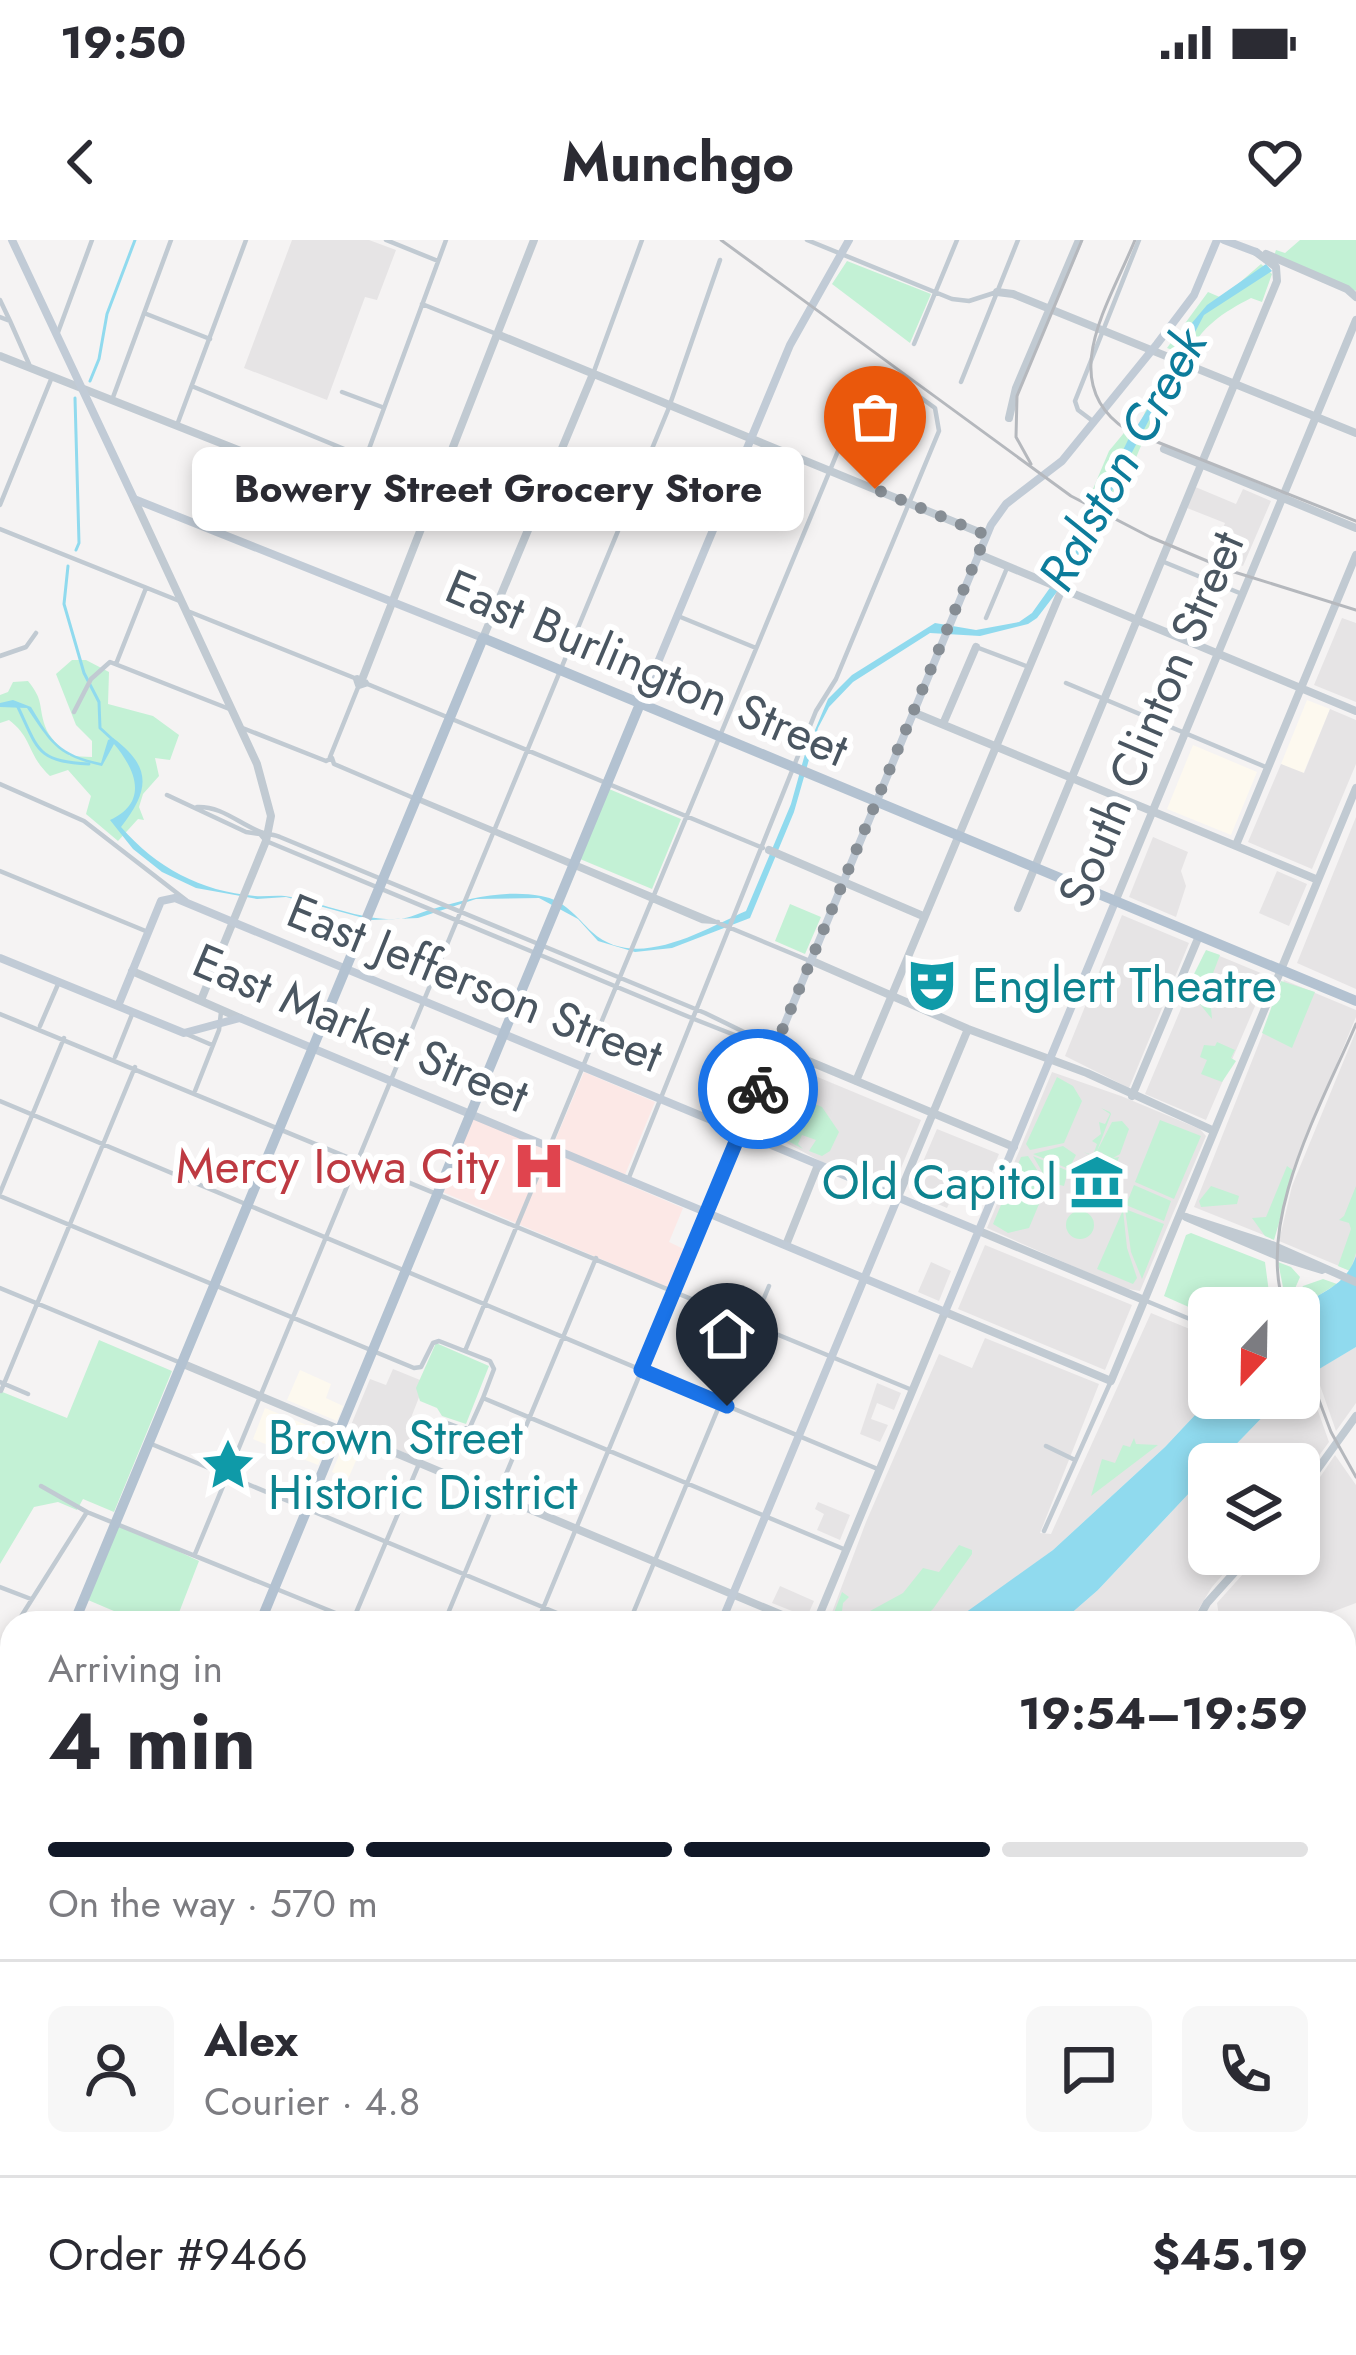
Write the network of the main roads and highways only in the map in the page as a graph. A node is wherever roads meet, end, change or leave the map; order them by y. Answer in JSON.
{"nodes":[{"id":1,"x":13,"y":240,"type":"edge"},
{"id":2,"x":849,"y":240,"type":"edge"},
{"id":3,"x":1220,"y":240,"type":"edge"},
{"id":4,"x":1256,"y":252,"type":"road end"},
{"id":5,"x":483,"y":638,"type":"junction"},
{"id":6,"x":640,"y":704,"type":"junction"},
{"id":7,"x":877,"y":802,"type":"junction"},
{"id":8,"x":1115,"y":902,"type":"junction"},
{"id":9,"x":0,"y":958,"type":"edge"},
{"id":10,"x":346,"y":968,"type":"junction"},
{"id":11,"x":1356,"y":1001,"type":"edge"},
{"id":12,"x":118,"y":1006,"type":"junction"},
{"id":13,"x":504,"y":1034,"type":"junction"},
{"id":14,"x":313,"y":1049,"type":"junction"},
{"id":15,"x":470,"y":1114,"type":"junction"},
{"id":16,"x":740,"y":1132,"type":"junction"},
{"id":17,"x":898,"y":1197,"type":"junction"},
{"id":18,"x":707,"y":1212,"type":"junction"},
{"id":19,"x":979,"y":1231,"type":"junction"},
{"id":20,"x":866,"y":1279,"type":"junction"},
{"id":21,"x":945,"y":1312,"type":"joint"},
{"id":22,"x":79,"y":1611,"type":"edge"},
{"id":23,"x":265,"y":1611,"type":"edge"},
{"id":24,"x":726,"y":1611,"type":"edge"}],
"edges":[{"from":1,"to":5,"type":"main road","name":"East Burlington Street"},
{"from":2,"to":6,"type":"main road"},
{"from":3,"to":4,"type":"main road"},
{"from":3,"to":7,"type":"main road"},
{"from":5,"to":6,"type":"main road","name":"East Burlington Street"},
{"from":5,"to":10,"type":"main road"},
{"from":6,"to":7,"type":"main road","name":"East Burlington Street"},
{"from":6,"to":13,"type":"main road"},
{"from":7,"to":8,"type":"main road","name":"East Burlington Street"},
{"from":7,"to":16,"type":"main road"},
{"from":8,"to":11,"type":"main road","name":"East Burlington Street"},
{"from":8,"to":19,"type":"main road","name":"South Clinton Street"},
{"from":9,"to":12,"type":"main road"},
{"from":10,"to":12,"type":"main road","name":"East Jefferson Street"},
{"from":10,"to":13,"type":"main road","name":"East Jefferson Street"},
{"from":10,"to":14,"type":"main road"},
{"from":12,"to":14,"type":"main road","name":"East Market Street"},
{"from":13,"to":15,"type":"main road"},
{"from":13,"to":16,"type":"main road","name":"East Jefferson Street"},
{"from":14,"to":15,"type":"main road","name":"East Market Street"},
{"from":14,"to":22,"type":"main road"},
{"from":15,"to":18,"type":"main road","name":"East Market Street"},
{"from":15,"to":23,"type":"main road"},
{"from":16,"to":17,"type":"main road","name":"East Jefferson Street"},
{"from":16,"to":18,"type":"main road"},
{"from":17,"to":19,"type":"main road","name":"East Jefferson Street"},
{"from":17,"to":20,"type":"main road"},
{"from":18,"to":20,"type":"main road","name":"East Market Street"},
{"from":19,"to":21,"type":"main road","name":"South Clinton Street"},
{"from":20,"to":21,"type":"main road","name":"East Market Street"},
{"from":20,"to":24,"type":"main road"}]}
